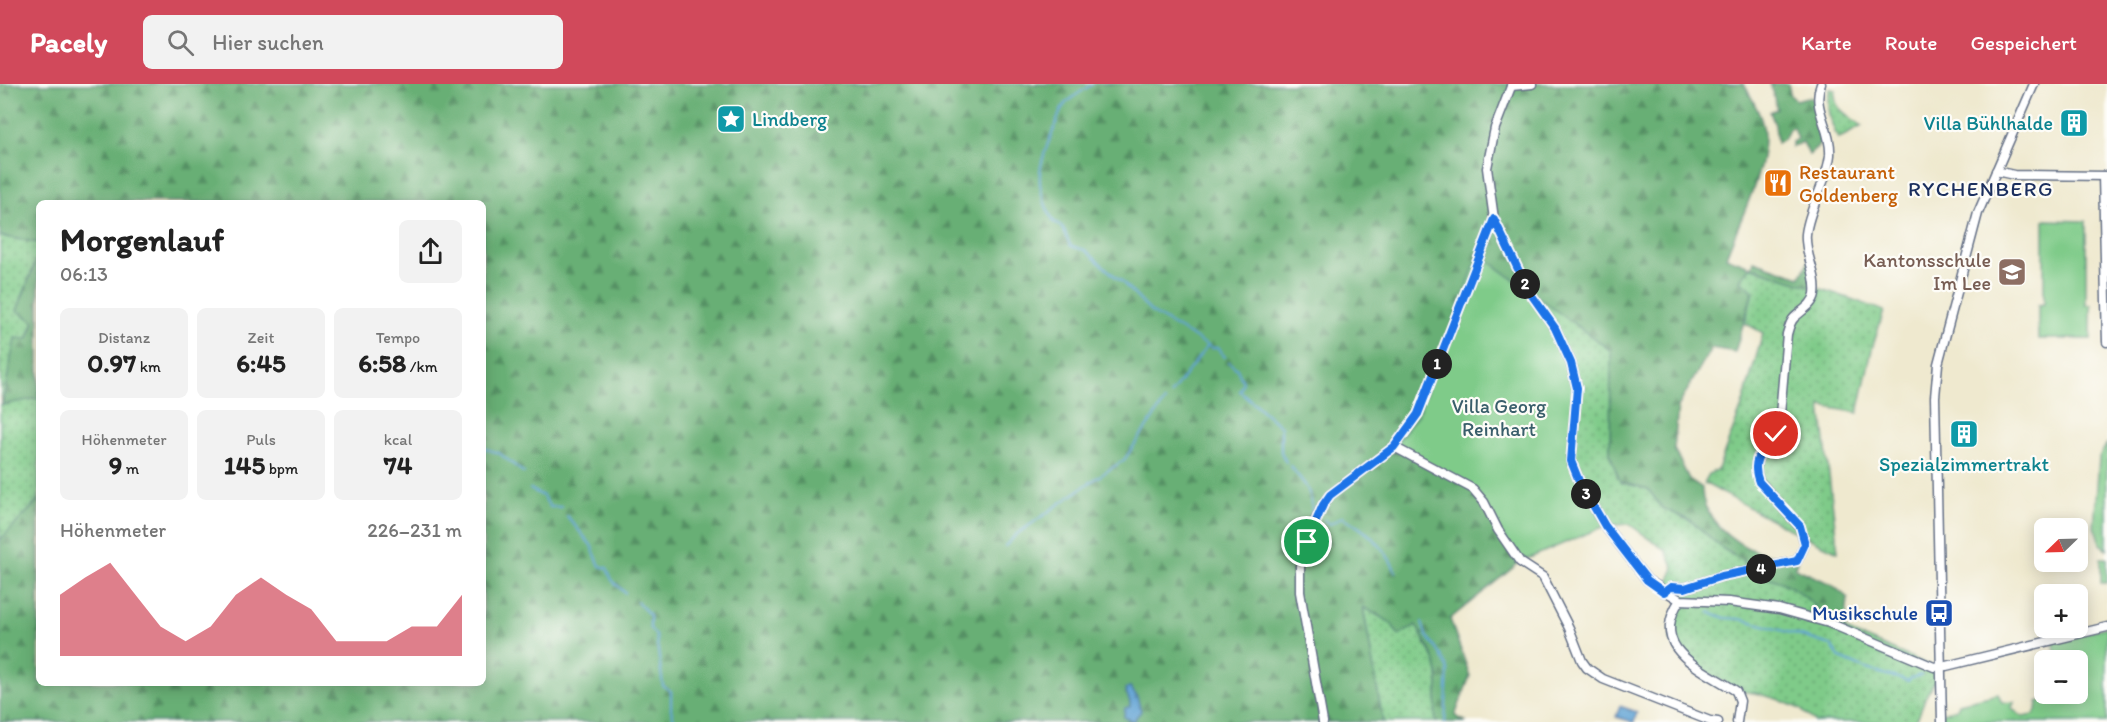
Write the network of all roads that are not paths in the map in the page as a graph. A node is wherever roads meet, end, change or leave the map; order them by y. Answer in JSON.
{"nodes":[{"id":1,"x":1532,"y":84,"type":"edge"},
{"id":2,"x":1821,"y":84,"type":"edge"},
{"id":3,"x":2034,"y":84,"type":"edge"},
{"id":4,"x":1511,"y":85,"type":"edge"},
{"id":5,"x":1996,"y":171,"type":"junction"},
{"id":6,"x":2105,"y":176,"type":"edge"},
{"id":7,"x":1494,"y":219,"type":"junction"},
{"id":8,"x":2107,"y":342,"type":"edge"},
{"id":9,"x":1394,"y":447,"type":"junction"},
{"id":10,"x":1664,"y":592,"type":"junction"},
{"id":11,"x":1680,"y":600,"type":"junction"},
{"id":12,"x":2107,"y":627,"type":"edge"},
{"id":13,"x":1940,"y":667,"type":"junction"},
{"id":14,"x":1323,"y":722,"type":"edge"},
{"id":15,"x":1718,"y":722,"type":"edge"},
{"id":16,"x":1737,"y":722,"type":"edge"},
{"id":17,"x":1942,"y":722,"type":"edge"}],
"edges":[{"from":1,"to":4,"type":"street"},
{"from":2,"to":10,"type":"street"},
{"from":3,"to":5,"type":"street"},
{"from":4,"to":7,"type":"street"},
{"from":5,"to":6,"type":"street"},
{"from":5,"to":13,"type":"street"},
{"from":6,"to":8,"type":"street"},
{"from":7,"to":9,"type":"street"},
{"from":7,"to":10,"type":"street"},
{"from":9,"to":14,"type":"street"},
{"from":9,"to":15,"type":"street"},
{"from":10,"to":11,"type":"street"},
{"from":11,"to":13,"type":"street"},
{"from":11,"to":16,"type":"street"},
{"from":12,"to":13,"type":"street"},
{"from":13,"to":17,"type":"street"}]}
